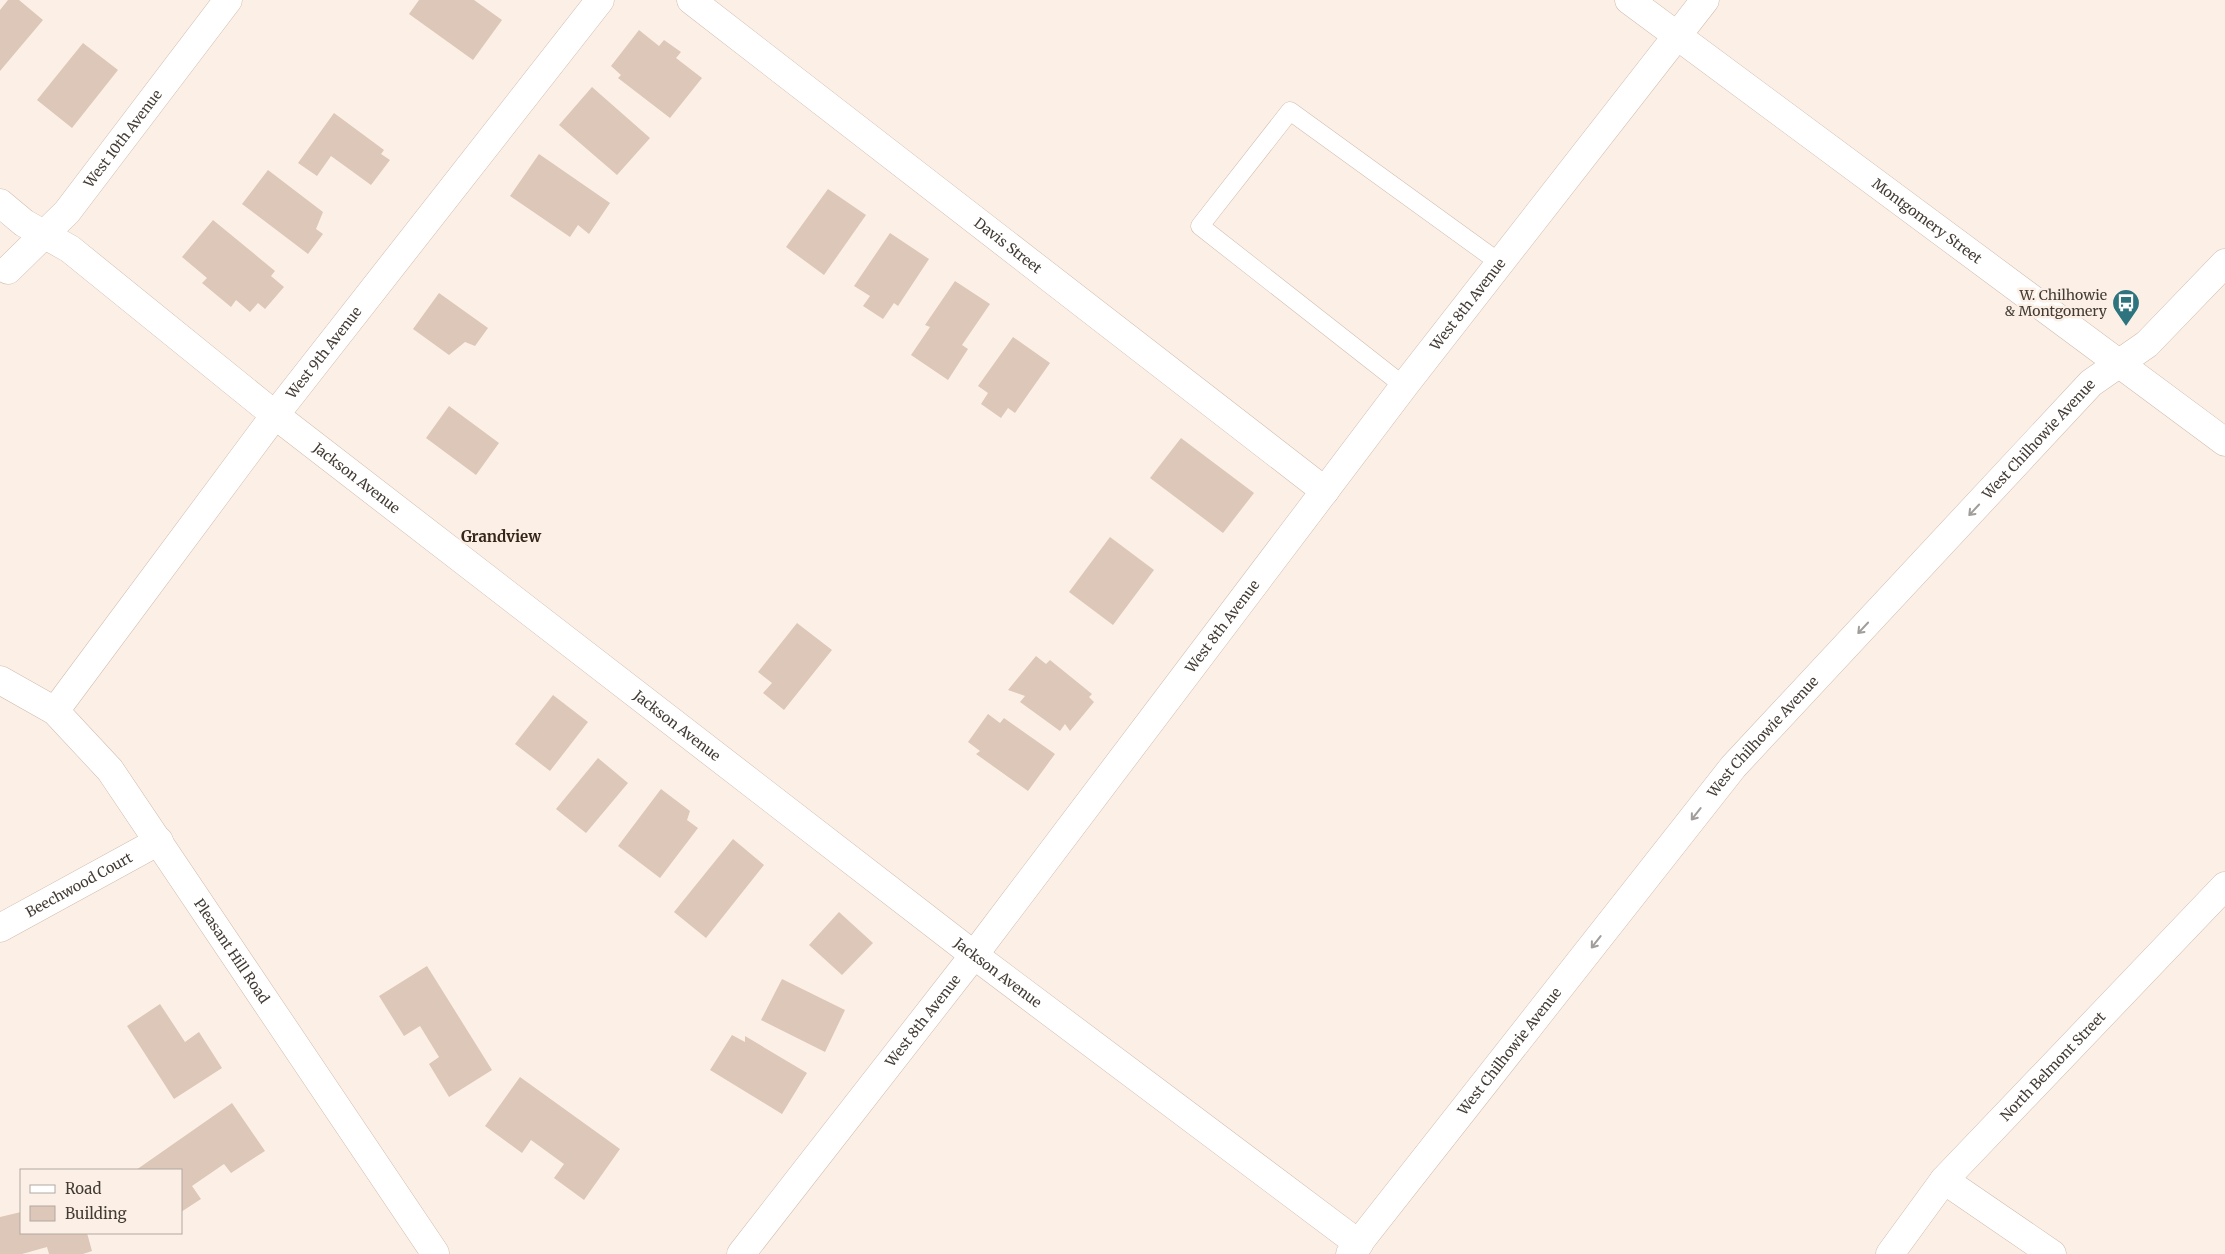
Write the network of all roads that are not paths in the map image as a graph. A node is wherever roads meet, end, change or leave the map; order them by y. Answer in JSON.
{"nodes":[{"id":1,"x":228,"y":0,"type":"edge"},
{"id":2,"x":600,"y":0,"type":"edge"},
{"id":3,"x":691,"y":0,"type":"edge"},
{"id":4,"x":1629,"y":0,"type":"edge"},
{"id":5,"x":1705,"y":0,"type":"edge"},
{"id":6,"x":1676,"y":36,"type":"junction"},
{"id":7,"x":0,"y":203,"type":"edge"},
{"id":8,"x":44,"y":234,"type":"junction"},
{"id":9,"x":1500,"y":263,"type":"junction"},
{"id":10,"x":2225,"y":263,"type":"edge"},
{"id":11,"x":8,"y":270,"type":"dead end"},
{"id":12,"x":2120,"y":365,"type":"junction"},
{"id":13,"x":1404,"y":386,"type":"junction"},
{"id":14,"x":275,"y":415,"type":"junction"},
{"id":15,"x":2225,"y":442,"type":"edge"},
{"id":16,"x":1325,"y":491,"type":"junction"},
{"id":17,"x":0,"y":680,"type":"edge"},
{"id":18,"x":55,"y":711,"type":"junction"},
{"id":19,"x":158,"y":841,"type":"junction"},
{"id":20,"x":2225,"y":886,"type":"edge"},
{"id":21,"x":0,"y":928,"type":"edge"},
{"id":22,"x":974,"y":955,"type":"junction"},
{"id":23,"x":1944,"y":1180,"type":"junction"},
{"id":24,"x":1354,"y":1249,"type":"edge"},
{"id":25,"x":432,"y":1254,"type":"edge"},
{"id":26,"x":741,"y":1254,"type":"edge"},
{"id":27,"x":1890,"y":1254,"type":"edge"},
{"id":28,"x":2052,"y":1254,"type":"edge"}],
"edges":[{"from":1,"to":8,"type":"street","name":"West 10th Avenue"},
{"from":2,"to":14,"type":"street","name":"West 9th Avenue"},
{"from":3,"to":16,"type":"street","name":"Davis Street"},
{"from":4,"to":6,"type":"street","name":"Montgomery Street"},
{"from":5,"to":6,"type":"street","name":"West 8th Avenue"},
{"from":6,"to":9,"type":"street","name":"West 8th Avenue"},
{"from":6,"to":12,"type":"street","name":"Montgomery Street"},
{"from":7,"to":8,"type":"street","name":"Jackson Avenue"},
{"from":8,"to":11,"type":"street","name":"West 10th Avenue"},
{"from":8,"to":14,"type":"street","name":"Jackson Avenue"},
{"from":9,"to":13,"type":"street","name":"West 8th Avenue"},
{"from":9,"to":13,"type":"lane"},
{"from":10,"to":12,"type":"street","name":"West Chilhowie Avenue"},
{"from":12,"to":15,"type":"street","name":"Montgomery Street"},
{"from":12,"to":24,"type":"street","name":"West Chilhowie Avenue","one_way":true},
{"from":13,"to":16,"type":"street","name":"West 8th Avenue"},
{"from":14,"to":18,"type":"street","name":"West 9th Avenue"},
{"from":14,"to":22,"type":"street","name":"Jackson Avenue"},
{"from":16,"to":22,"type":"street","name":"West 8th Avenue"},
{"from":17,"to":18,"type":"street","name":"Pleasant Hill Road"},
{"from":18,"to":19,"type":"street","name":"Pleasant Hill Road"},
{"from":19,"to":21,"type":"street","name":"Beechwood Court"},
{"from":19,"to":25,"type":"street","name":"Pleasant Hill Road"},
{"from":20,"to":23,"type":"street","name":"North Belmont Street"},
{"from":22,"to":24,"type":"street","name":"Jackson Avenue"},
{"from":22,"to":26,"type":"street","name":"West 8th Avenue"},
{"from":23,"to":27,"type":"street","name":"North Belmont Street"},
{"from":23,"to":28,"type":"street"}]}
